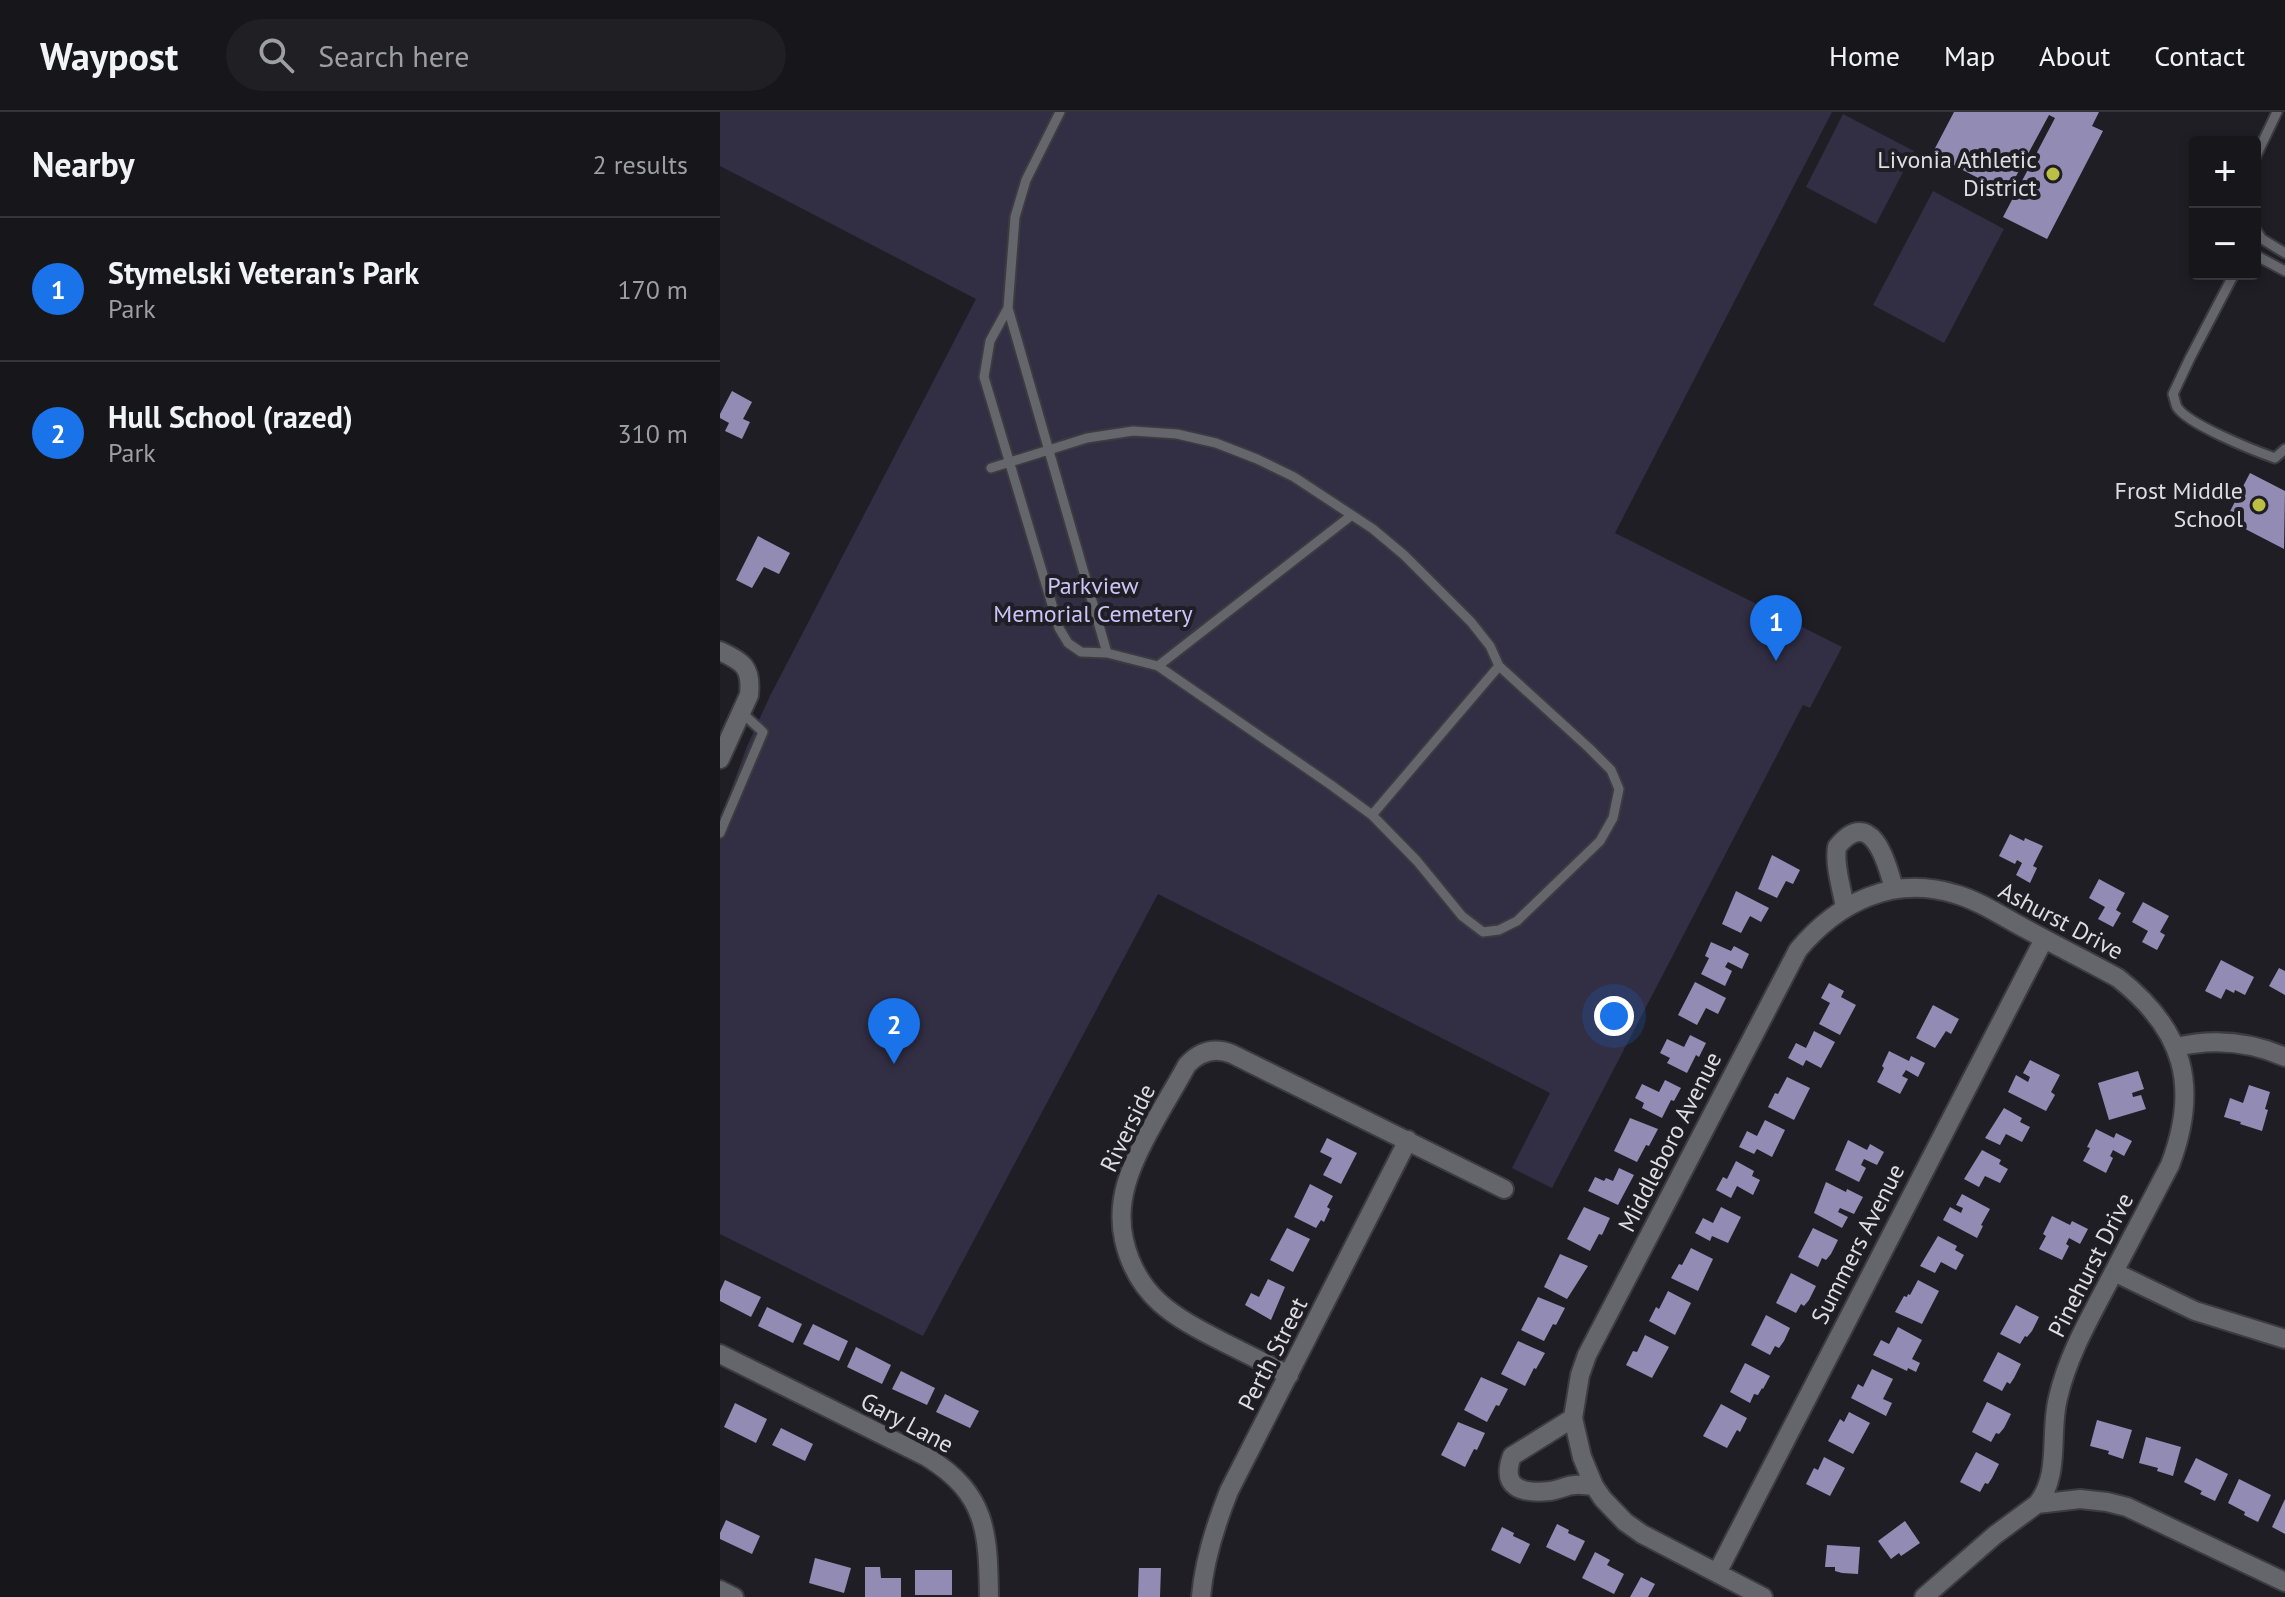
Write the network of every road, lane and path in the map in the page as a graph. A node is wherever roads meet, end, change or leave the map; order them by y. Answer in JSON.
{"nodes":[{"id":1,"x":1060,"y":112,"type":"edge"},
{"id":2,"x":2277,"y":112,"type":"edge"},
{"id":3,"x":2261,"y":145,"type":"edge"},
{"id":4,"x":2261,"y":238,"type":"edge"},
{"id":5,"x":2285,"y":253,"type":"edge"},
{"id":6,"x":2261,"y":258,"type":"edge"},
{"id":7,"x":2285,"y":271,"type":"edge"},
{"id":8,"x":2231,"y":280,"type":"edge"},
{"id":9,"x":1008,"y":308,"type":"junction"},
{"id":10,"x":1048,"y":449,"type":"junction"},
{"id":11,"x":2285,"y":449,"type":"edge"},
{"id":12,"x":1008,"y":463,"type":"junction"},
{"id":13,"x":991,"y":468,"type":"dead end"},
{"id":14,"x":1352,"y":515,"type":"junction"},
{"id":15,"x":720,"y":651,"type":"edge"},
{"id":16,"x":1107,"y":653,"type":"junction"},
{"id":17,"x":1158,"y":666,"type":"junction"},
{"id":18,"x":1499,"y":666,"type":"junction"},
{"id":19,"x":741,"y":712,"type":"junction"},
{"id":20,"x":720,"y":759,"type":"edge"},
{"id":21,"x":1372,"y":815,"type":"junction"},
{"id":22,"x":720,"y":833,"type":"edge"},
{"id":23,"x":1894,"y":889,"type":"junction"},
{"id":24,"x":1864,"y":899,"type":"joint"},
{"id":25,"x":1845,"y":908,"type":"junction"},
{"id":26,"x":2044,"y":939,"type":"junction"},
{"id":27,"x":2176,"y":1047,"type":"junction"},
{"id":28,"x":2285,"y":1057,"type":"edge"},
{"id":29,"x":1408,"y":1140,"type":"junction"},
{"id":30,"x":1504,"y":1189,"type":"dead end"},
{"id":31,"x":2114,"y":1272,"type":"junction"},
{"id":32,"x":2285,"y":1339,"type":"edge"},
{"id":33,"x":720,"y":1354,"type":"edge"},
{"id":34,"x":1289,"y":1375,"type":"junction"},
{"id":35,"x":1573,"y":1418,"type":"junction"},
{"id":36,"x":1594,"y":1486,"type":"junction"},
{"id":37,"x":2037,"y":1504,"type":"junction"},
{"id":38,"x":1717,"y":1573,"type":"junction"},
{"id":39,"x":2285,"y":1582,"type":"edge"},
{"id":40,"x":720,"y":1590,"type":"edge"},
{"id":41,"x":734,"y":1597,"type":"edge"},
{"id":42,"x":989,"y":1597,"type":"edge"},
{"id":43,"x":1201,"y":1597,"type":"edge"},
{"id":44,"x":1763,"y":1597,"type":"edge"},
{"id":45,"x":1924,"y":1597,"type":"edge"}],
"edges":[{"from":1,"to":9,"type":"lane"},
{"from":2,"to":3,"type":"lane"},
{"from":4,"to":5,"type":"lane"},
{"from":6,"to":7,"type":"lane"},
{"from":8,"to":11,"type":"lane"},
{"from":9,"to":10,"type":"lane"},
{"from":9,"to":12,"type":"lane"},
{"from":10,"to":12,"type":"lane"},
{"from":10,"to":14,"type":"lane"},
{"from":10,"to":16,"type":"lane"},
{"from":12,"to":13,"type":"lane"},
{"from":12,"to":16,"type":"lane"},
{"from":14,"to":17,"type":"lane"},
{"from":14,"to":18,"type":"lane"},
{"from":15,"to":19,"type":"street"},
{"from":16,"to":17,"type":"lane"},
{"from":17,"to":21,"type":"lane"},
{"from":18,"to":21,"type":"lane"},
{"from":18,"to":21,"type":"lane"},
{"from":19,"to":20,"type":"street"},
{"from":19,"to":22,"type":"lane"},
{"from":23,"to":24,"type":"street","name":"Ashurst Drive"},
{"from":23,"to":25,"type":"street"},
{"from":23,"to":26,"type":"street","name":"Ashurst Drive"},
{"from":24,"to":25,"type":"street","name":"Middleboro Avenue"},
{"from":25,"to":35,"type":"street","name":"Middleboro Avenue"},
{"from":26,"to":27,"type":"street","name":"Ashurst Drive"},
{"from":26,"to":38,"type":"street","name":"Summers Avenue"},
{"from":27,"to":28,"type":"street"},
{"from":27,"to":31,"type":"street","name":"Pinehurst Drive"},
{"from":29,"to":30,"type":"street"},
{"from":29,"to":34,"type":"street","name":"Perth Street"},
{"from":29,"to":34,"type":"street","name":"Riverside"},
{"from":31,"to":32,"type":"street"},
{"from":31,"to":37,"type":"street","name":"Pinehurst Drive"},
{"from":33,"to":42,"type":"street","name":"Gary Lane"},
{"from":34,"to":43,"type":"street","name":"Perth Street"},
{"from":35,"to":36,"type":"street","name":"Middleboro Avenue"},
{"from":35,"to":36,"type":"street"},
{"from":36,"to":38,"type":"street","name":"Middleboro Avenue"},
{"from":37,"to":39,"type":"street"},
{"from":37,"to":45,"type":"street"},
{"from":38,"to":44,"type":"street","name":"Middleboro Avenue"},
{"from":40,"to":41,"type":"street"}]}
